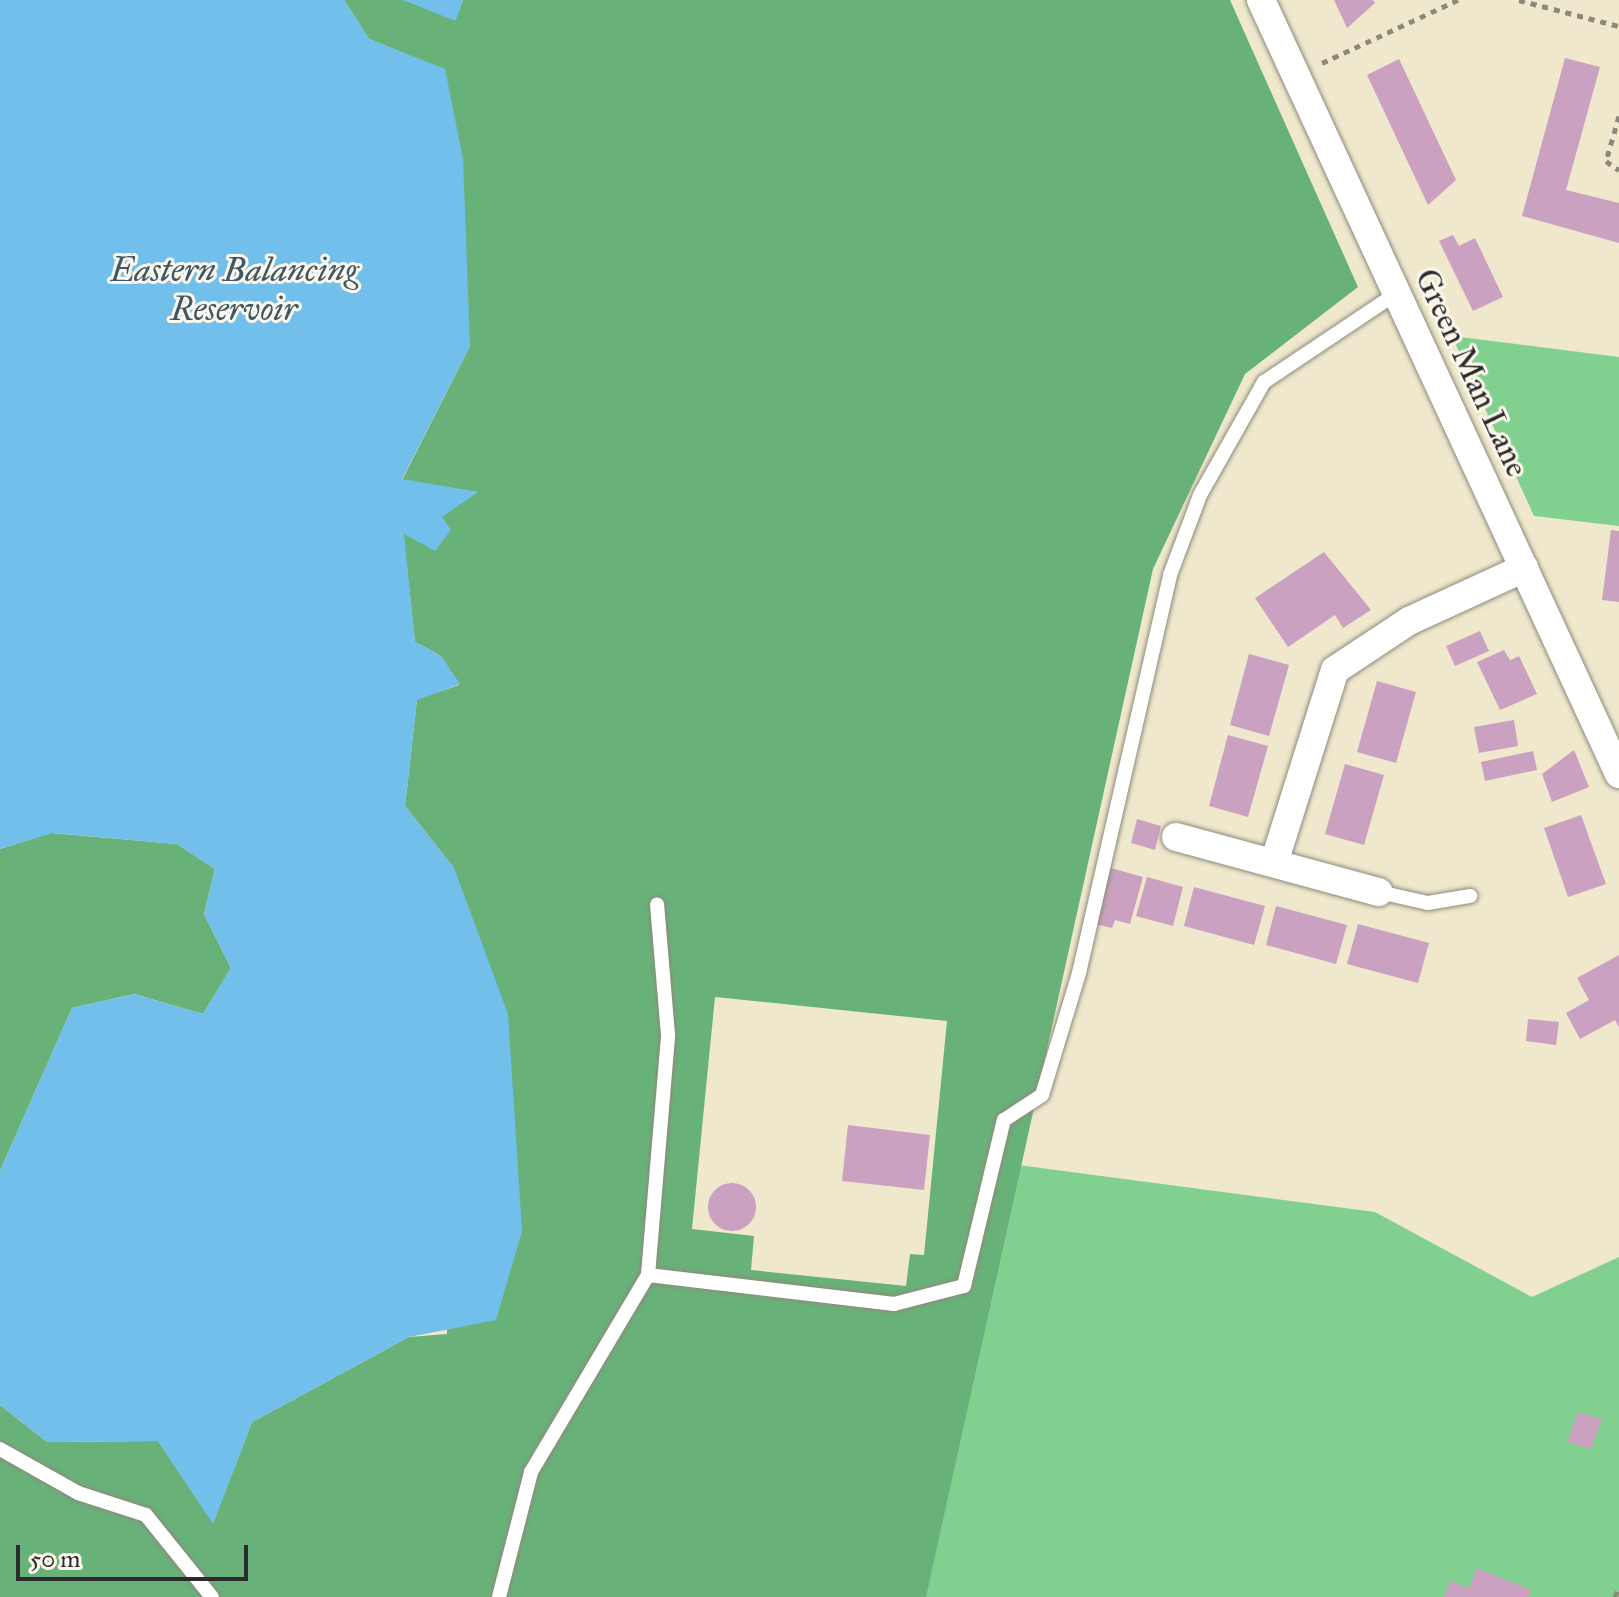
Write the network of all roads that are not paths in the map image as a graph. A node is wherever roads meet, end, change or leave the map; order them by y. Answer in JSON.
{"nodes":[{"id":1,"x":1261,"y":0,"type":"edge"},
{"id":2,"x":1397,"y":293,"type":"junction"},
{"id":3,"x":1524,"y":568,"type":"junction"},
{"id":4,"x":1619,"y":774,"type":"edge"},
{"id":5,"x":1176,"y":837,"type":"dead end"},
{"id":6,"x":1274,"y":863,"type":"junction"},
{"id":7,"x":1379,"y":892,"type":"joint"},
{"id":8,"x":1470,"y":896,"type":"dead end"},
{"id":9,"x":657,"y":904,"type":"dead end"},
{"id":10,"x":648,"y":1275,"type":"junction"},
{"id":11,"x":0,"y":1449,"type":"edge"},
{"id":12,"x":212,"y":1597,"type":"edge"},
{"id":13,"x":499,"y":1597,"type":"edge"}],
"edges":[{"from":1,"to":2,"type":"street","name":"Green Man Lane"},
{"from":2,"to":3,"type":"street","name":"Green Man Lane"},
{"from":2,"to":10,"type":"lane"},
{"from":3,"to":4,"type":"street","name":"Green Man Lane"},
{"from":3,"to":6,"type":"street"},
{"from":5,"to":6,"type":"street"},
{"from":6,"to":7,"type":"street"},
{"from":7,"to":8,"type":"lane"},
{"from":9,"to":10,"type":"lane"},
{"from":10,"to":13,"type":"lane"},
{"from":11,"to":12,"type":"lane"}]}
